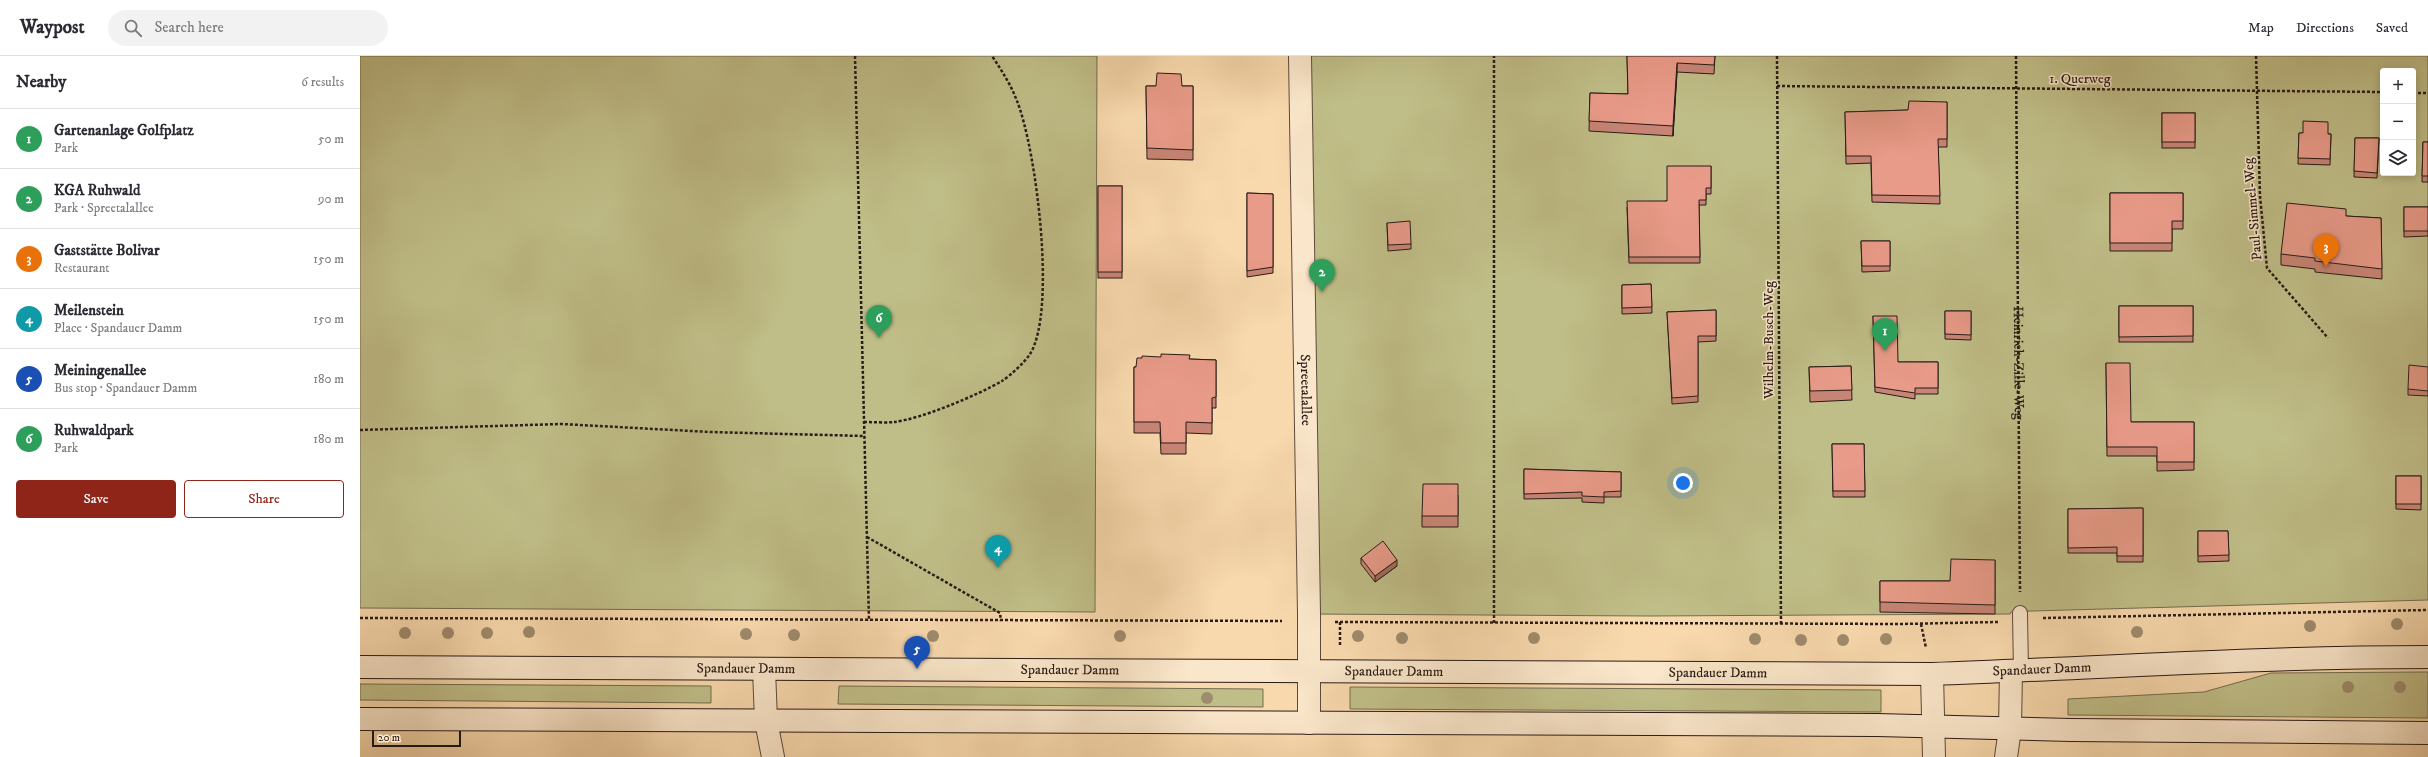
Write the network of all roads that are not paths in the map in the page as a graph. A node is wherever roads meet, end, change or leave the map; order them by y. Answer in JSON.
{"nodes":[{"id":1,"x":1300,"y":56,"type":"edge"},
{"id":2,"x":2020,"y":617,"type":"road end"},
{"id":3,"x":2428,"y":657,"type":"edge"},
{"id":4,"x":360,"y":667,"type":"edge"},
{"id":5,"x":764,"y":669,"type":"junction"},
{"id":6,"x":1309,"y":671,"type":"junction"},
{"id":7,"x":2016,"y":671,"type":"junction"},
{"id":8,"x":1932,"y":674,"type":"junction"},
{"id":9,"x":360,"y":719,"type":"edge"},
{"id":10,"x":766,"y":720,"type":"junction"},
{"id":11,"x":1309,"y":723,"type":"junction"},
{"id":12,"x":1934,"y":727,"type":"junction"},
{"id":13,"x":2010,"y":729,"type":"junction"},
{"id":14,"x":2428,"y":733,"type":"edge"},
{"id":15,"x":773,"y":757,"type":"edge"},
{"id":16,"x":1934,"y":757,"type":"edge"},
{"id":17,"x":2006,"y":757,"type":"edge"}],
"edges":[{"from":1,"to":6,"type":"main road","name":"Spreetalallee"},
{"from":2,"to":7,"type":"lane"},
{"from":3,"to":7,"type":"main road","name":"Spandauer Damm"},
{"from":4,"to":5,"type":"main road","name":"Spandauer Damm"},
{"from":5,"to":6,"type":"main road","name":"Spandauer Damm"},
{"from":5,"to":10,"type":"main road"},
{"from":6,"to":8,"type":"main road","name":"Spandauer Damm"},
{"from":6,"to":11,"type":"main road","name":"Spreetalallee"},
{"from":7,"to":8,"type":"main road","name":"Spandauer Damm"},
{"from":7,"to":13,"type":"main road"},
{"from":8,"to":12,"type":"main road"},
{"from":9,"to":10,"type":"main road"},
{"from":10,"to":11,"type":"main road"},
{"from":10,"to":15,"type":"main road"},
{"from":11,"to":12,"type":"main road"},
{"from":12,"to":13,"type":"main road"},
{"from":12,"to":16,"type":"main road"},
{"from":13,"to":14,"type":"main road"},
{"from":13,"to":17,"type":"main road"}]}
